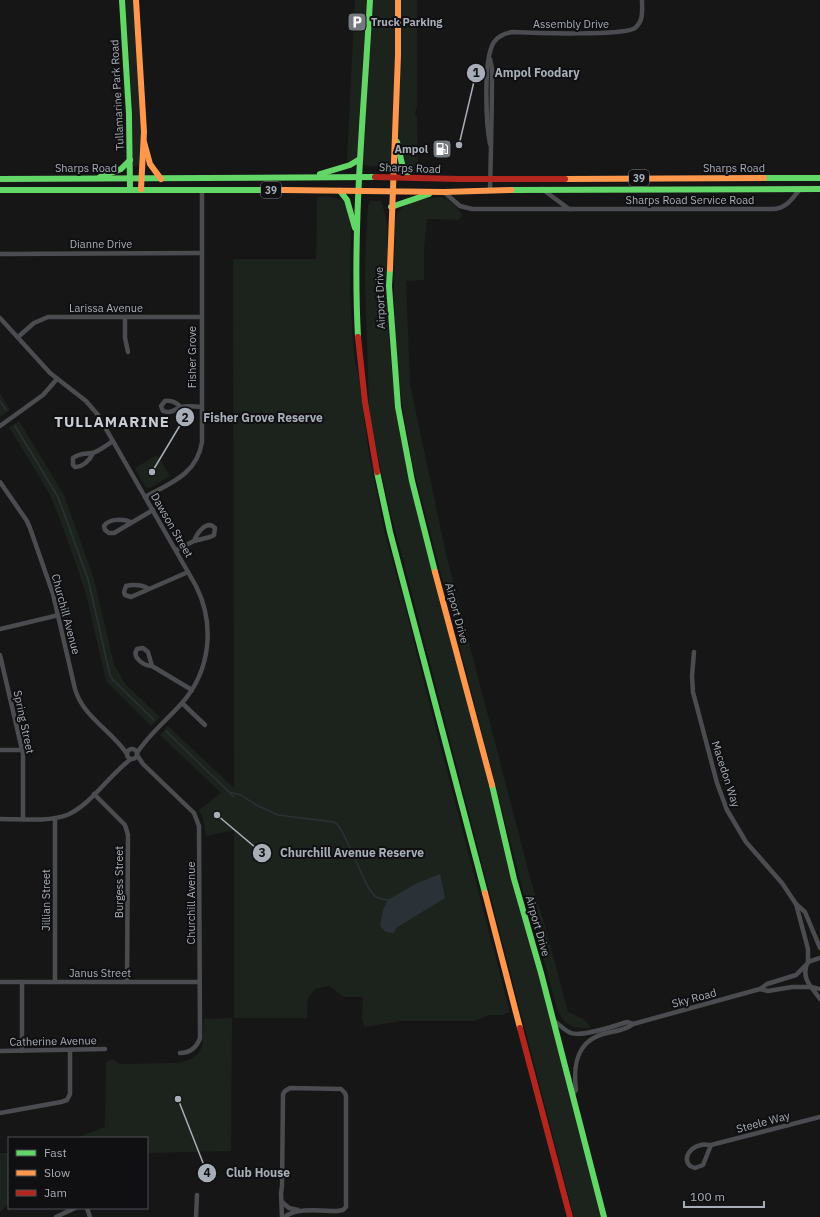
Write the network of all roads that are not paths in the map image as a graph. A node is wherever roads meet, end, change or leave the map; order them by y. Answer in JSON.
{"nodes":[{"id":1,"x":122,"y":0,"type":"edge"},
{"id":2,"x":136,"y":0,"type":"edge"},
{"id":3,"x":370,"y":0,"type":"edge"},
{"id":4,"x":398,"y":0,"type":"edge"},
{"id":5,"x":642,"y":0,"type":"edge"},
{"id":6,"x":395,"y":130,"type":"junction"},
{"id":7,"x":144,"y":142,"type":"junction"},
{"id":8,"x":360,"y":159,"type":"junction"},
{"id":9,"x":130,"y":160,"type":"junction"},
{"id":10,"x":311,"y":176,"type":"junction"},
{"id":11,"x":359,"y":177,"type":"junction"},
{"id":12,"x":392,"y":177,"type":"junction"},
{"id":13,"x":408,"y":177,"type":"junction"},
{"id":14,"x":0,"y":178,"type":"edge"},
{"id":15,"x":96,"y":178,"type":"junction"},
{"id":16,"x":130,"y":178,"type":"junction"},
{"id":17,"x":142,"y":178,"type":"junction"},
{"id":18,"x":161,"y":178,"type":"junction"},
{"id":19,"x":820,"y":178,"type":"edge"},
{"id":20,"x":490,"y":179,"type":"junction"},
{"id":21,"x":130,"y":189,"type":"junction"},
{"id":22,"x":141,"y":189,"type":"junction"},
{"id":23,"x":202,"y":189,"type":"junction"},
{"id":24,"x":542,"y":189,"type":"junction"},
{"id":25,"x":800,"y":189,"type":"junction"},
{"id":26,"x":820,"y":189,"type":"edge"},
{"id":27,"x":0,"y":190,"type":"edge"},
{"id":28,"x":490,"y":190,"type":"junction"},
{"id":29,"x":340,"y":191,"type":"junction"},
{"id":30,"x":359,"y":191,"type":"junction"},
{"id":31,"x":392,"y":192,"type":"junction"},
{"id":32,"x":436,"y":192,"type":"junction"},
{"id":33,"x":444,"y":192,"type":"junction"},
{"id":34,"x":391,"y":207,"type":"junction"},
{"id":35,"x":571,"y":209,"type":"junction"},
{"id":36,"x":357,"y":234,"type":"junction"},
{"id":37,"x":202,"y":253,"type":"junction"},
{"id":38,"x":0,"y":254,"type":"edge"},
{"id":39,"x":125,"y":317,"type":"junction"},
{"id":40,"x":201,"y":317,"type":"junction"},
{"id":41,"x":0,"y":318,"type":"edge"},
{"id":42,"x":18,"y":337,"type":"junction"},
{"id":43,"x":128,"y":352,"type":"dead end"},
{"id":44,"x":57,"y":379,"type":"junction"},
{"id":45,"x":181,"y":407,"type":"dead end"},
{"id":46,"x":201,"y":407,"type":"junction"},
{"id":47,"x":0,"y":426,"type":"edge"},
{"id":48,"x":113,"y":442,"type":"junction"},
{"id":49,"x":92,"y":453,"type":"dead end"},
{"id":50,"x":0,"y":482,"type":"edge"},
{"id":51,"x":145,"y":497,"type":"junction"},
{"id":52,"x":153,"y":510,"type":"junction"},
{"id":53,"x":131,"y":522,"type":"junction"},
{"id":54,"x":194,"y":541,"type":"junction"},
{"id":55,"x":176,"y":550,"type":"junction"},
{"id":56,"x":188,"y":572,"type":"junction"},
{"id":57,"x":149,"y":589,"type":"junction"},
{"id":58,"x":58,"y":615,"type":"junction"},
{"id":59,"x":0,"y":629,"type":"edge"},
{"id":60,"x":694,"y":652,"type":"dead end"},
{"id":61,"x":0,"y":655,"type":"edge"},
{"id":62,"x":152,"y":666,"type":"dead end"},
{"id":63,"x":192,"y":690,"type":"junction"},
{"id":64,"x":182,"y":703,"type":"junction"},
{"id":65,"x":205,"y":725,"type":"dead end"},
{"id":66,"x":0,"y":750,"type":"edge"},
{"id":67,"x":22,"y":750,"type":"junction"},
{"id":68,"x":132,"y":754,"type":"junction"},
{"id":69,"x":94,"y":794,"type":"junction"},
{"id":70,"x":55,"y":818,"type":"junction"},
{"id":71,"x":0,"y":819,"type":"edge"},
{"id":72,"x":23,"y":819,"type":"junction"},
{"id":73,"x":796,"y":904,"type":"junction"},
{"id":74,"x":820,"y":948,"type":"edge"},
{"id":75,"x":820,"y":958,"type":"edge"},
{"id":76,"x":808,"y":963,"type":"junction"},
{"id":77,"x":0,"y":982,"type":"edge"},
{"id":78,"x":22,"y":982,"type":"junction"},
{"id":79,"x":55,"y":982,"type":"junction"},
{"id":80,"x":127,"y":982,"type":"junction"},
{"id":81,"x":200,"y":982,"type":"junction"},
{"id":82,"x":811,"y":987,"type":"junction"},
{"id":83,"x":760,"y":989,"type":"junction"},
{"id":84,"x":820,"y":989,"type":"edge"},
{"id":85,"x":820,"y":999,"type":"edge"},
{"id":86,"x":553,"y":1020,"type":"junction"},
{"id":87,"x":633,"y":1024,"type":"junction"},
{"id":88,"x":106,"y":1049,"type":"dead end"},
{"id":89,"x":0,"y":1051,"type":"edge"},
{"id":90,"x":22,"y":1051,"type":"junction"},
{"id":91,"x":70,"y":1051,"type":"junction"},
{"id":92,"x":180,"y":1053,"type":"dead end"},
{"id":93,"x":573,"y":1094,"type":"junction"},
{"id":94,"x":0,"y":1113,"type":"edge"},
{"id":95,"x":820,"y":1116,"type":"edge"},
{"id":96,"x":711,"y":1145,"type":"junction"},
{"id":97,"x":197,"y":1195,"type":"dead end"},
{"id":98,"x":282,"y":1202,"type":"junction"},
{"id":99,"x":73,"y":1209,"type":"edge"},
{"id":100,"x":300,"y":1211,"type":"junction"},
{"id":101,"x":56,"y":1217,"type":"edge"},
{"id":102,"x":196,"y":1217,"type":"edge"},
{"id":103,"x":282,"y":1217,"type":"edge"},
{"id":104,"x":285,"y":1217,"type":"edge"},
{"id":105,"x":570,"y":1217,"type":"edge"},
{"id":106,"x":604,"y":1217,"type":"edge"}],
"edges":[{"from":1,"to":9,"type":"main road","name":"Tullamarine Park Road"},
{"from":2,"to":7,"type":"main road"},
{"from":3,"to":8,"type":"main road","name":"Airport Drive"},
{"from":4,"to":6,"type":"main road","name":"Airport Drive"},
{"from":5,"to":20,"type":"street","name":"Assembly Drive"},
{"from":6,"to":12,"type":"main road","name":"Airport Drive"},
{"from":6,"to":13,"type":"main road"},
{"from":7,"to":17,"type":"main road"},
{"from":7,"to":18,"type":"main road"},
{"from":8,"to":10,"type":"main road"},
{"from":8,"to":11,"type":"main road","name":"Airport Drive"},
{"from":9,"to":15,"type":"main road"},
{"from":9,"to":16,"type":"main road","name":"Tullamarine Park Road"},
{"from":10,"to":11,"type":"main road","name":"Sharps Road","number":"39"},
{"from":10,"to":18,"type":"main road","name":"Sharps Road","number":"39"},
{"from":11,"to":12,"type":"main road","name":"Sharps Road","number":"39"},
{"from":11,"to":30,"type":"main road","name":"Airport Drive"},
{"from":12,"to":13,"type":"main road","name":"Sharps Road","number":"39"},
{"from":12,"to":31,"type":"main road","name":"Airport Drive"},
{"from":13,"to":20,"type":"main road","name":"Sharps Road","number":"39"},
{"from":14,"to":15,"type":"main road","name":"Sharps Road","number":"39"},
{"from":15,"to":16,"type":"main road","name":"Sharps Road","number":"39"},
{"from":16,"to":17,"type":"main road","name":"Sharps Road","number":"39"},
{"from":16,"to":21,"type":"main road","name":"Tullamarine Park Road"},
{"from":17,"to":18,"type":"main road","name":"Sharps Road","number":"39"},
{"from":17,"to":22,"type":"main road"},
{"from":19,"to":20,"type":"main road","name":"Sharps Road","number":"39"},
{"from":20,"to":28,"type":"street","name":"Assembly Drive"},
{"from":21,"to":22,"type":"main road","name":"Sharps Road","number":"39"},
{"from":21,"to":27,"type":"main road","name":"Sharps Road","number":"39"},
{"from":22,"to":23,"type":"main road","name":"Sharps Road","number":"39"},
{"from":23,"to":29,"type":"main road","name":"Sharps Road","number":"39"},
{"from":23,"to":37,"type":"street","name":"Fisher Grove"},
{"from":24,"to":25,"type":"main road","name":"Sharps Road","number":"39"},
{"from":24,"to":28,"type":"main road","name":"Sharps Road","number":"39"},
{"from":24,"to":35,"type":"street"},
{"from":25,"to":26,"type":"main road","name":"Sharps Road","number":"39"},
{"from":25,"to":35,"type":"street","name":"Sharps Road Service Road"},
{"from":28,"to":33,"type":"main road","name":"Sharps Road","number":"39"},
{"from":29,"to":30,"type":"main road","name":"Sharps Road","number":"39"},
{"from":29,"to":36,"type":"main road"},
{"from":30,"to":31,"type":"main road","name":"Sharps Road","number":"39"},
{"from":30,"to":36,"type":"main road","name":"Airport Drive"},
{"from":31,"to":32,"type":"main road","name":"Sharps Road","number":"39"},
{"from":31,"to":34,"type":"main road","name":"Airport Drive"},
{"from":32,"to":33,"type":"main road","name":"Sharps Road","number":"39"},
{"from":32,"to":34,"type":"main road"},
{"from":33,"to":35,"type":"street","name":"Sharps Road Service Road"},
{"from":34,"to":86,"type":"main road","name":"Airport Drive"},
{"from":36,"to":105,"type":"main road","name":"Airport Drive"},
{"from":37,"to":38,"type":"street","name":"Dianne Drive"},
{"from":37,"to":40,"type":"street","name":"Fisher Grove"},
{"from":39,"to":40,"type":"street","name":"Larissa Avenue"},
{"from":39,"to":42,"type":"street","name":"Larissa Avenue"},
{"from":39,"to":43,"type":"street"},
{"from":40,"to":46,"type":"street","name":"Fisher Grove"},
{"from":41,"to":42,"type":"street","name":"Dawson Street"},
{"from":42,"to":44,"type":"street","name":"Dawson Street"},
{"from":44,"to":47,"type":"street"},
{"from":44,"to":48,"type":"street","name":"Dawson Street"},
{"from":45,"to":46,"type":"street"},
{"from":46,"to":51,"type":"street","name":"Fisher Grove"},
{"from":48,"to":49,"type":"street"},
{"from":48,"to":51,"type":"street","name":"Dawson Street"},
{"from":50,"to":58,"type":"street","name":"Churchill Avenue"},
{"from":51,"to":52,"type":"street","name":"Dawson Street"},
{"from":52,"to":53,"type":"street"},
{"from":52,"to":55,"type":"street","name":"Dawson Street"},
{"from":53,"to":53,"type":"street"},
{"from":54,"to":54,"type":"street"},
{"from":54,"to":55,"type":"street"},
{"from":55,"to":56,"type":"street","name":"Dawson Street"},
{"from":56,"to":57,"type":"street"},
{"from":56,"to":63,"type":"street","name":"Dawson Street"},
{"from":57,"to":57,"type":"street"},
{"from":58,"to":59,"type":"street"},
{"from":58,"to":68,"type":"street","name":"Churchill Avenue"},
{"from":60,"to":73,"type":"street","name":"Macedon Way"},
{"from":61,"to":67,"type":"street","name":"Spring Street"},
{"from":62,"to":63,"type":"street"},
{"from":63,"to":64,"type":"street","name":"Dawson Street"},
{"from":64,"to":65,"type":"street"},
{"from":64,"to":68,"type":"street","name":"Dawson Street"},
{"from":66,"to":67,"type":"street"},
{"from":67,"to":72,"type":"street","name":"Spring Street"},
{"from":68,"to":69,"type":"street","name":"Dawson Street"},
{"from":68,"to":81,"type":"street","name":"Churchill Avenue"},
{"from":69,"to":70,"type":"street","name":"Dawson Street"},
{"from":69,"to":80,"type":"street","name":"Burgess Street"},
{"from":70,"to":72,"type":"street","name":"Dawson Street"},
{"from":70,"to":79,"type":"street","name":"Jillian Street"},
{"from":71,"to":72,"type":"street","name":"Dawson Street"},
{"from":73,"to":74,"type":"street","name":"Macedon Way"},
{"from":73,"to":76,"type":"street","name":"Macedon Way"},
{"from":75,"to":76,"type":"street"},
{"from":76,"to":82,"type":"street","name":"Macedon Way"},
{"from":76,"to":83,"type":"street","name":"Sky Road"},
{"from":77,"to":78,"type":"street","name":"Janus Street"},
{"from":78,"to":79,"type":"street","name":"Janus Street"},
{"from":78,"to":90,"type":"street"},
{"from":79,"to":80,"type":"street","name":"Janus Street"},
{"from":80,"to":81,"type":"street","name":"Janus Street"},
{"from":81,"to":92,"type":"street","name":"Churchill Avenue"},
{"from":82,"to":83,"type":"street","name":"Sky Road"},
{"from":82,"to":84,"type":"street","name":"Sky Road"},
{"from":82,"to":85,"type":"street"},
{"from":83,"to":87,"type":"street","name":"Sky Road"},
{"from":86,"to":87,"type":"street","name":"Sky Road"},
{"from":86,"to":93,"type":"main road","name":"Airport Drive"},
{"from":87,"to":93,"type":"street","name":"Sky Road"},
{"from":88,"to":91,"type":"street","name":"Catherine Avenue"},
{"from":89,"to":90,"type":"street","name":"Catherine Avenue"},
{"from":90,"to":91,"type":"street","name":"Catherine Avenue"},
{"from":91,"to":94,"type":"street"},
{"from":93,"to":106,"type":"main road","name":"Airport Drive"},
{"from":95,"to":96,"type":"street","name":"Steele Way"},
{"from":96,"to":96,"type":"street","name":"Steele Way"},
{"from":97,"to":102,"type":"street"},
{"from":98,"to":100,"type":"street"},
{"from":98,"to":100,"type":"street"},
{"from":98,"to":103,"type":"street"},
{"from":99,"to":101,"type":"street"},
{"from":100,"to":104,"type":"street"}]}
